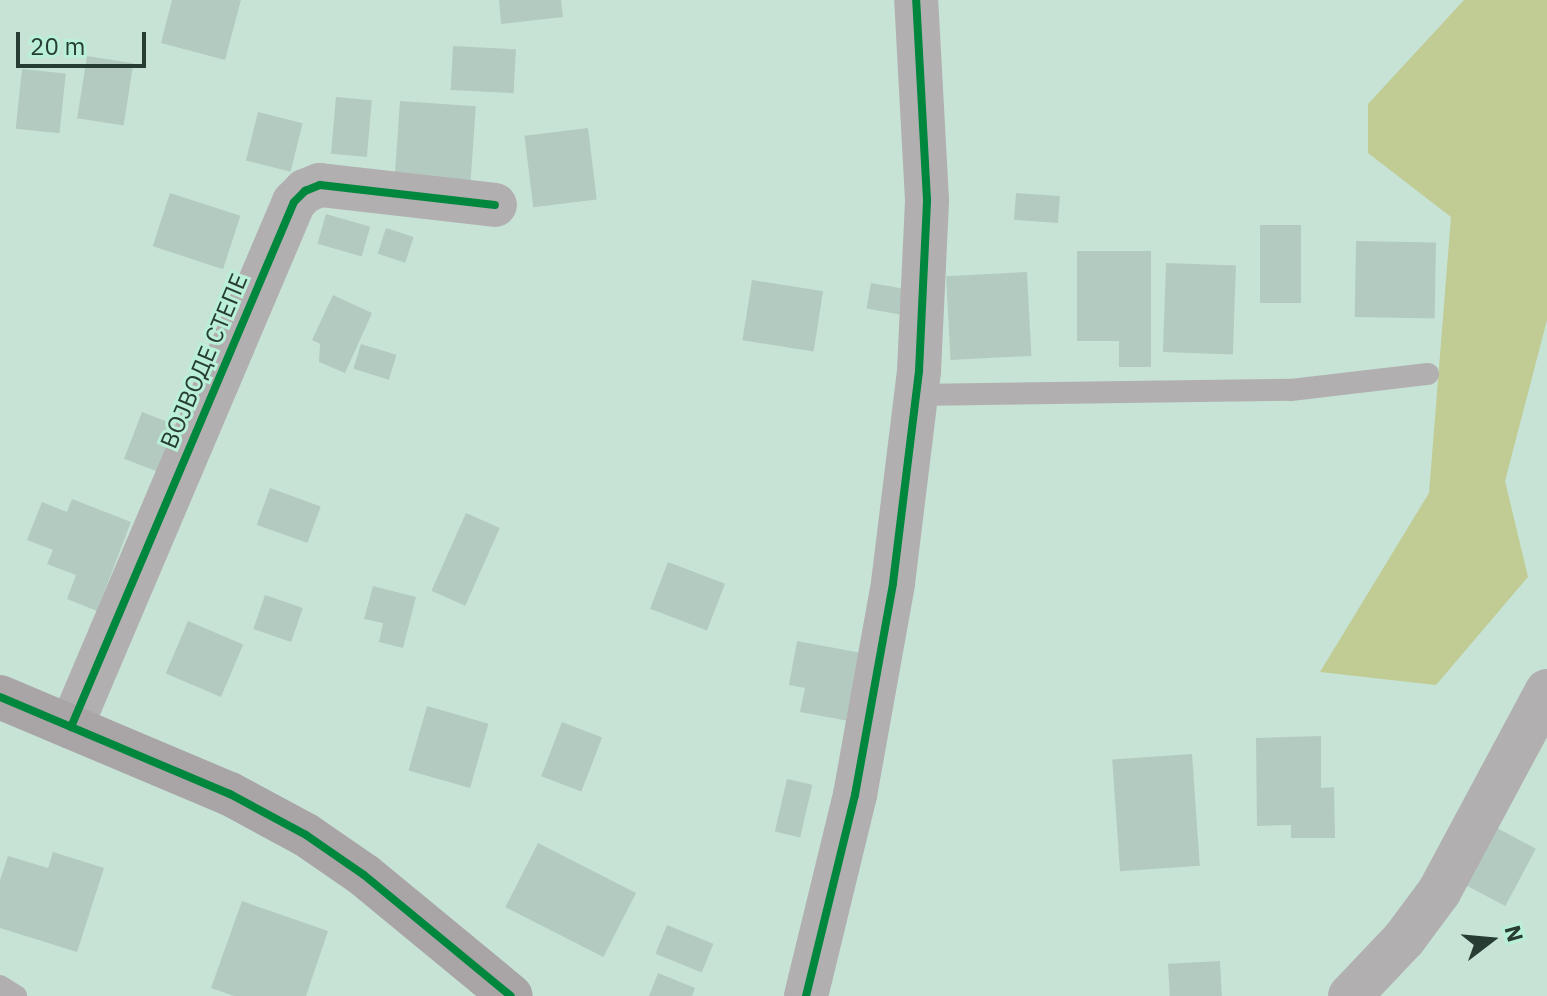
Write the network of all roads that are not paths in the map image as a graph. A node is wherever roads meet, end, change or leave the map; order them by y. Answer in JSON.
{"nodes":[{"id":1,"x":916,"y":0,"type":"edge"},
{"id":2,"x":495,"y":205,"type":"dead end"},
{"id":3,"x":1428,"y":374,"type":"dead end"},
{"id":4,"x":916,"y":395,"type":"junction"},
{"id":5,"x":1547,"y":691,"type":"edge"},
{"id":6,"x":0,"y":697,"type":"edge"},
{"id":7,"x":71,"y":727,"type":"junction"},
{"id":8,"x":0,"y":986,"type":"edge"},
{"id":9,"x":16,"y":996,"type":"edge"},
{"id":10,"x":511,"y":996,"type":"edge"},
{"id":11,"x":806,"y":996,"type":"edge"},
{"id":12,"x":1350,"y":996,"type":"edge"}],
"edges":[{"from":1,"to":4,"type":"street"},
{"from":2,"to":7,"type":"street","name":"ВОЈВОДЕ СТЕПЕ"},
{"from":3,"to":4,"type":"lane"},
{"from":4,"to":11,"type":"street"},
{"from":5,"to":12,"type":"street"},
{"from":6,"to":7,"type":"street"},
{"from":7,"to":10,"type":"street"},
{"from":8,"to":9,"type":"lane"}]}
